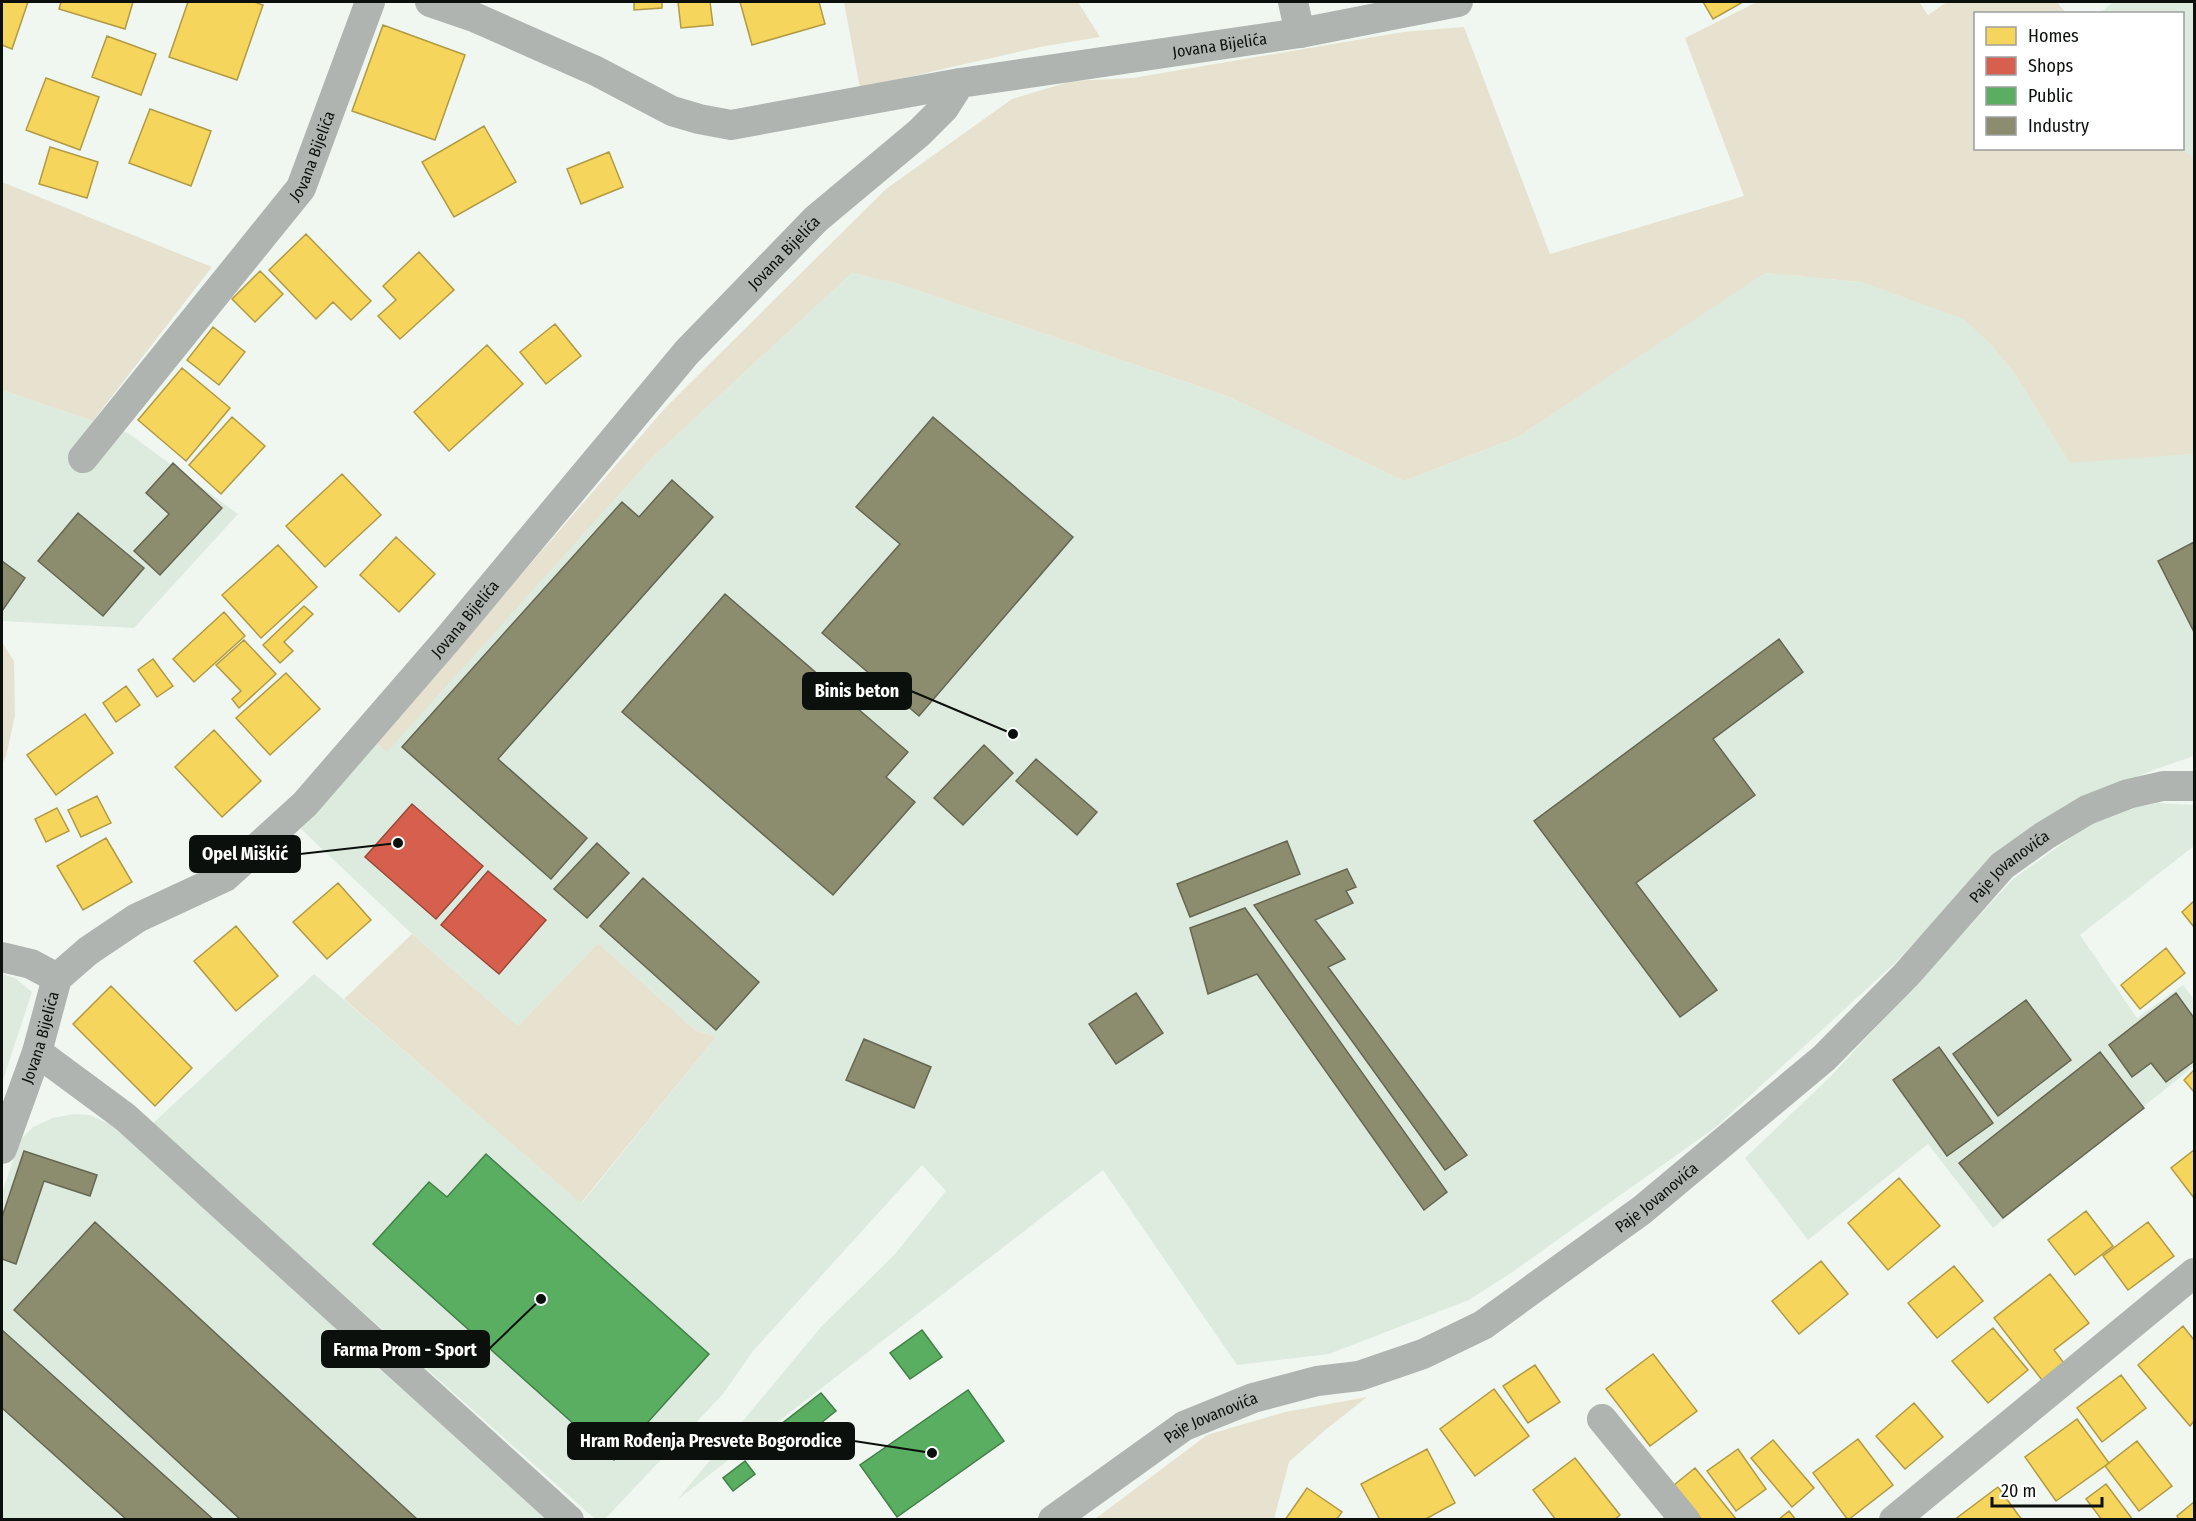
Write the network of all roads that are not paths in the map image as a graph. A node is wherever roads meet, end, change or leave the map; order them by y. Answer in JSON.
{"nodes":[{"id":1,"x":370,"y":2,"type":"edge"},
{"id":2,"x":430,"y":2,"type":"edge"},
{"id":3,"x":1293,"y":2,"type":"edge"},
{"id":4,"x":1458,"y":2,"type":"edge"},
{"id":5,"x":1300,"y":33,"type":"junction"},
{"id":6,"x":960,"y":83,"type":"junction"},
{"id":7,"x":83,"y":458,"type":"dead end"},
{"id":8,"x":2194,"y":786,"type":"edge"},
{"id":9,"x":2,"y":957,"type":"edge"},
{"id":10,"x":57,"y":978,"type":"junction"},
{"id":11,"x":37,"y":1052,"type":"junction"},
{"id":12,"x":2,"y":1149,"type":"edge"},
{"id":13,"x":2194,"y":1272,"type":"edge"},
{"id":14,"x":1602,"y":1419,"type":"dead end"},
{"id":15,"x":569,"y":1520,"type":"edge"},
{"id":16,"x":1053,"y":1520,"type":"edge"},
{"id":17,"x":1685,"y":1520,"type":"edge"},
{"id":18,"x":1894,"y":1520,"type":"edge"}],
"edges":[{"from":1,"to":7,"type":"street","name":"Jovana Bijelića"},
{"from":2,"to":6,"type":"street","name":"Jovana Bijelića"},
{"from":3,"to":5,"type":"street"},
{"from":4,"to":5,"type":"street","name":"Jovana Bijelića"},
{"from":5,"to":6,"type":"street","name":"Jovana Bijelića"},
{"from":6,"to":10,"type":"street","name":"Jovana Bijelića"},
{"from":8,"to":16,"type":"street","name":"Paje Jovanovića"},
{"from":9,"to":10,"type":"street"},
{"from":10,"to":11,"type":"street","name":"Jovana Bijelića"},
{"from":11,"to":12,"type":"street","name":"Jovana Bijelića"},
{"from":11,"to":15,"type":"street"},
{"from":13,"to":18,"type":"street"},
{"from":14,"to":17,"type":"street"}]}
